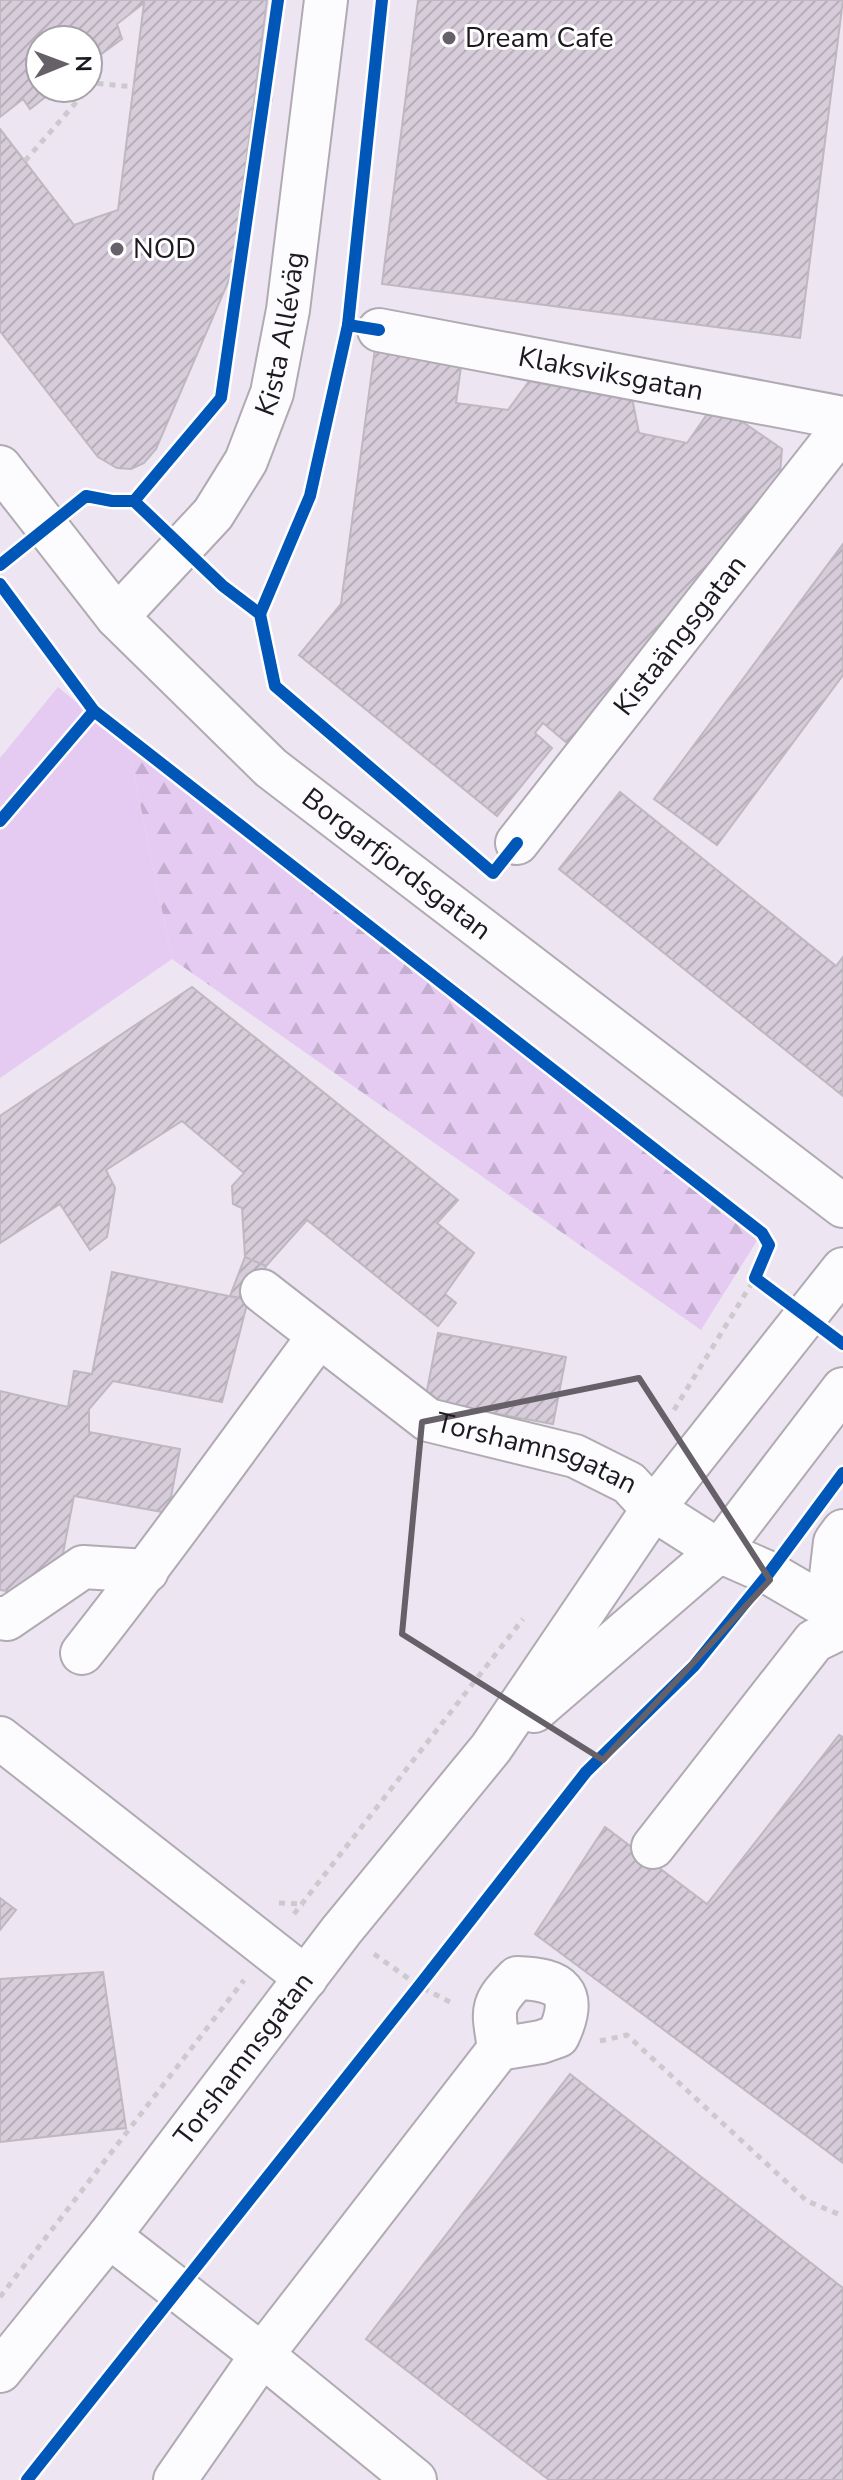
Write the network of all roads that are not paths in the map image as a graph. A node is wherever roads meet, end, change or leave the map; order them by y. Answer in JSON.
{"nodes":[{"id":1,"x":326,"y":0,"type":"edge"},
{"id":2,"x":379,"y":330,"type":"dead end"},
{"id":3,"x":843,"y":418,"type":"edge"},
{"id":4,"x":843,"y":428,"type":"edge"},
{"id":5,"x":0,"y":467,"type":"edge"},
{"id":6,"x":117,"y":617,"type":"junction"},
{"id":7,"x":517,"y":843,"type":"dead end"},
{"id":8,"x":843,"y":1206,"type":"edge"},
{"id":9,"x":843,"y":1269,"type":"edge"},
{"id":10,"x":262,"y":1291,"type":"dead end"},
{"id":11,"x":319,"y":1336,"type":"junction"},
{"id":12,"x":843,"y":1389,"type":"edge"},
{"id":13,"x":653,"y":1509,"type":"junction"},
{"id":14,"x":843,"y":1531,"type":"edge"},
{"id":15,"x":719,"y":1551,"type":"junction"},
{"id":16,"x":147,"y":1571,"type":"junction"},
{"id":17,"x":843,"y":1601,"type":"edge"},
{"id":18,"x":843,"y":1616,"type":"edge"},
{"id":19,"x":0,"y":1618,"type":"edge"},
{"id":20,"x":843,"y":1627,"type":"edge"},
{"id":21,"x":82,"y":1653,"type":"dead end"},
{"id":22,"x":0,"y":1738,"type":"edge"},
{"id":23,"x":491,"y":1748,"type":"junction"},
{"id":24,"x":653,"y":1847,"type":"dead end"},
{"id":25,"x":306,"y":1978,"type":"junction"},
{"id":26,"x":499,"y":2049,"type":"dead end"},
{"id":27,"x":109,"y":2236,"type":"junction"},
{"id":28,"x":262,"y":2355,"type":"junction"},
{"id":29,"x":0,"y":2371,"type":"edge"},
{"id":30,"x":175,"y":2480,"type":"edge"},
{"id":31,"x":415,"y":2480,"type":"edge"}],
"edges":[{"from":1,"to":6,"type":"street","name":"Kista Alléväg"},
{"from":2,"to":3,"type":"street","name":"Klaksviksgatan"},
{"from":4,"to":7,"type":"street","name":"Kistaängsgatan"},
{"from":5,"to":6,"type":"street","name":"Borgarfjordsgatan"},
{"from":6,"to":8,"type":"street","name":"Borgarfjordsgatan"},
{"from":9,"to":13,"type":"street","name":"Torshamnsgatan"},
{"from":10,"to":11,"type":"street","name":"Torshamnsgatan"},
{"from":11,"to":13,"type":"street","name":"Torshamnsgatan"},
{"from":11,"to":16,"type":"street"},
{"from":12,"to":15,"type":"street","name":"Torshamnsgatan"},
{"from":13,"to":15,"type":"street","name":"Torshamnsgatan"},
{"from":13,"to":23,"type":"street","name":"Torshamnsgatan"},
{"from":14,"to":17,"type":"street"},
{"from":15,"to":18,"type":"street","name":"Torshamnsgatan"},
{"from":15,"to":23,"type":"street","name":"Torshamnsgatan"},
{"from":16,"to":19,"type":"street"},
{"from":16,"to":21,"type":"street"},
{"from":20,"to":24,"type":"street"},
{"from":22,"to":25,"type":"street"},
{"from":23,"to":25,"type":"street","name":"Torshamnsgatan"},
{"from":25,"to":27,"type":"street","name":"Torshamnsgatan"},
{"from":26,"to":28,"type":"street"},
{"from":27,"to":28,"type":"street"},
{"from":27,"to":29,"type":"street","name":"Torshamnsgatan"},
{"from":28,"to":30,"type":"street"},
{"from":28,"to":31,"type":"street"}]}
